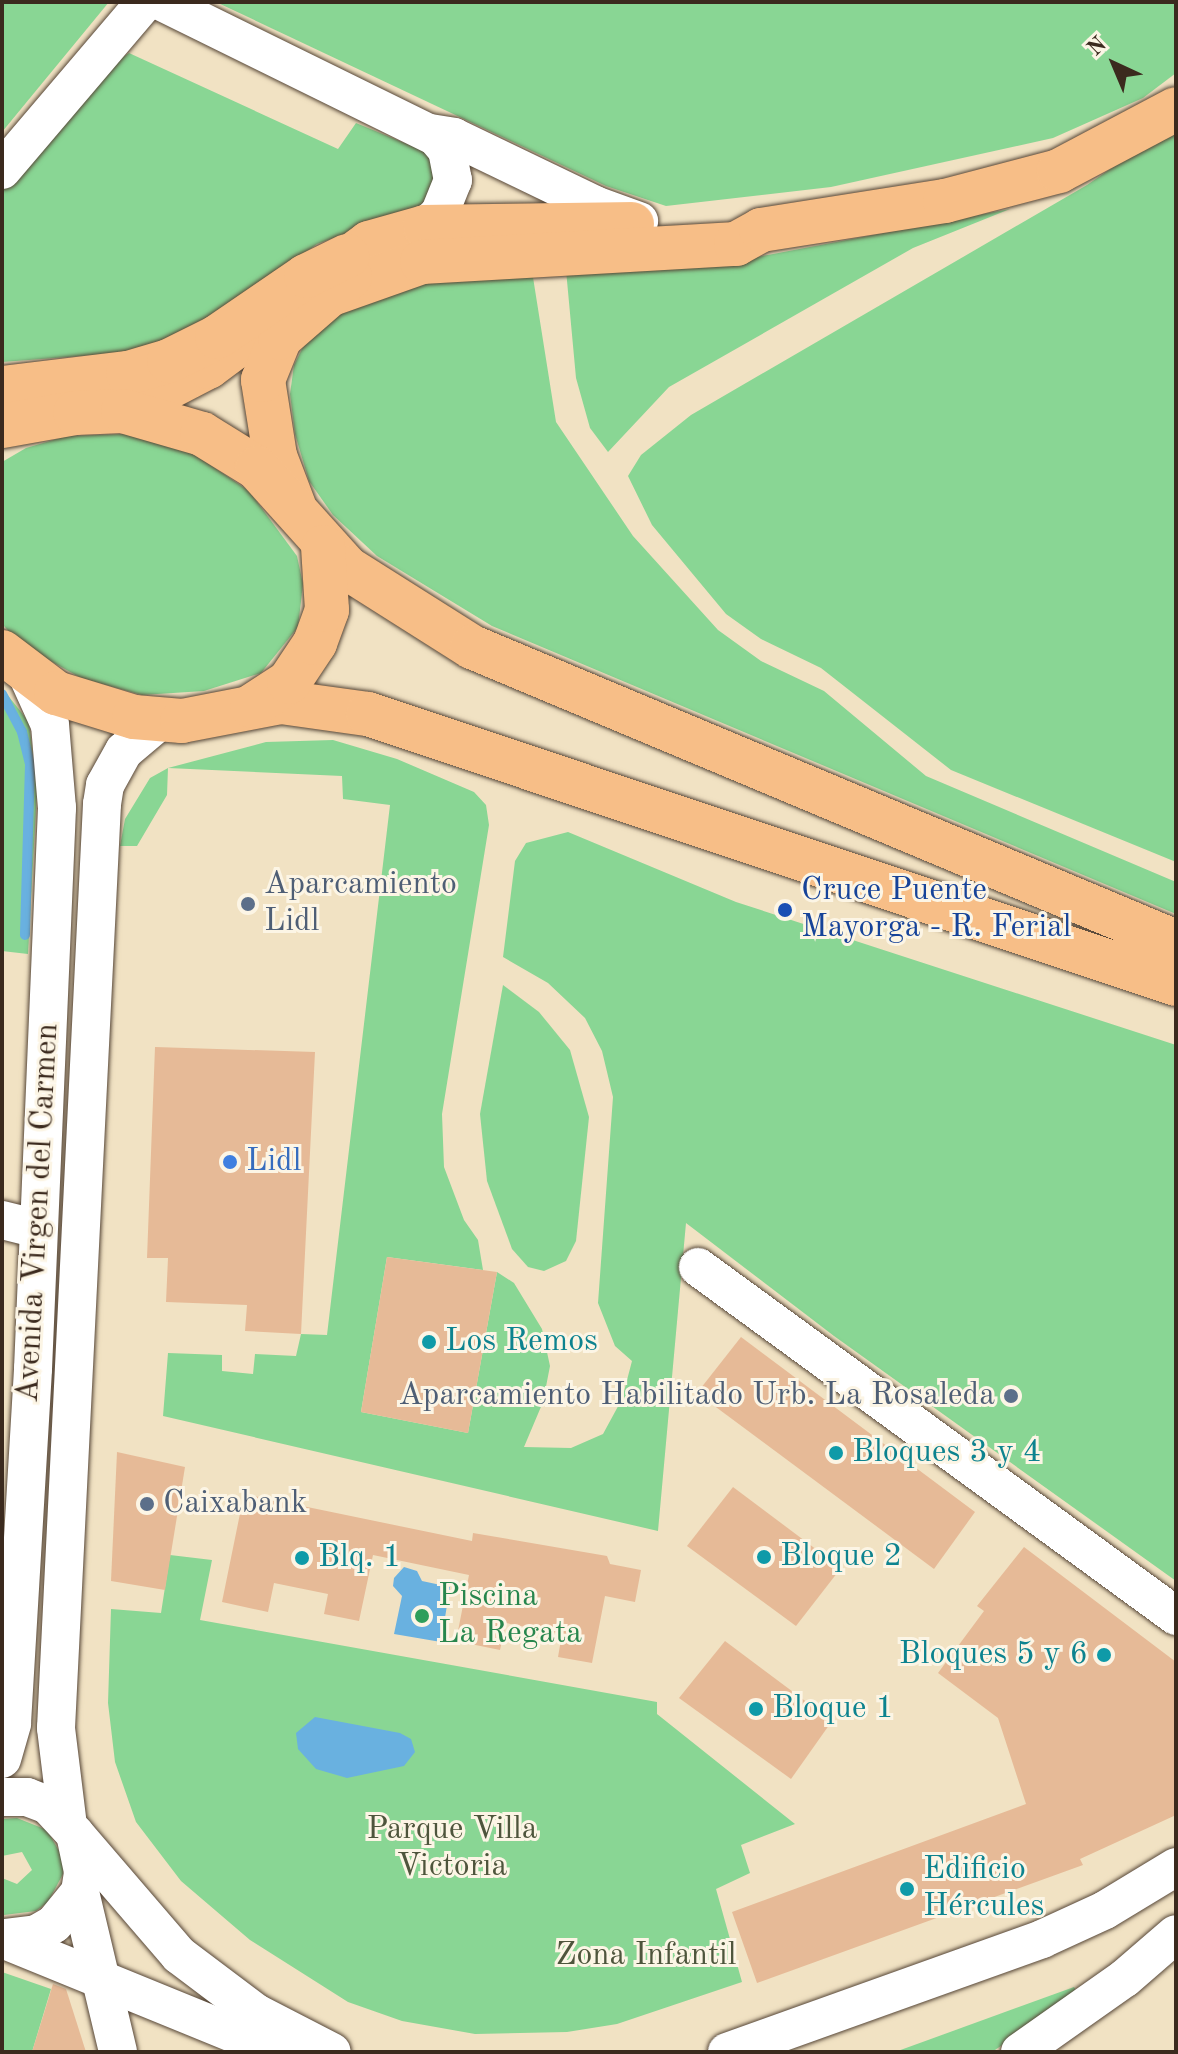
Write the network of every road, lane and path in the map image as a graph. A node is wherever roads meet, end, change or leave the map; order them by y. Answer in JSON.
{"nodes":[{"id":1,"x":145,"y":2,"type":"edge"},
{"id":2,"x":162,"y":2,"type":"edge"},
{"id":3,"x":1176,"y":109,"type":"edge"},
{"id":4,"x":430,"y":133,"type":"junction"},
{"id":5,"x":477,"y":150,"type":"junction"},
{"id":6,"x":2,"y":170,"type":"edge"},
{"id":7,"x":513,"y":223,"type":"junction"},
{"id":8,"x":649,"y":224,"type":"junction"},
{"id":9,"x":425,"y":227,"type":"junction"},
{"id":10,"x":761,"y":230,"type":"junction"},
{"id":11,"x":347,"y":256,"type":"junction"},
{"id":12,"x":329,"y":295,"type":"junction"},
{"id":13,"x":123,"y":411,"type":"junction"},
{"id":14,"x":6,"y":418,"type":"edge"},
{"id":15,"x":294,"y":506,"type":"junction"},
{"id":16,"x":323,"y":547,"type":"junction"},
{"id":17,"x":14,"y":662,"type":"edge"},
{"id":18,"x":251,"y":707,"type":"junction"},
{"id":19,"x":162,"y":719,"type":"junction"},
{"id":20,"x":1176,"y":942,"type":"edge"},
{"id":21,"x":1176,"y":984,"type":"edge"},
{"id":22,"x":20,"y":1224,"type":"edge"},
{"id":23,"x":698,"y":1267,"type":"dead end"},
{"id":24,"x":1176,"y":1616,"type":"edge"},
{"id":25,"x":2,"y":1759,"type":"edge"},
{"id":26,"x":2,"y":1797,"type":"edge"},
{"id":27,"x":72,"y":1830,"type":"junction"},
{"id":28,"x":1176,"y":1867,"type":"edge"},
{"id":29,"x":80,"y":1892,"type":"junction"},
{"id":30,"x":1176,"y":1934,"type":"edge"},
{"id":31,"x":2,"y":1939,"type":"edge"},
{"id":32,"x":101,"y":1980,"type":"junction"},
{"id":33,"x":118,"y":2052,"type":"edge"},
{"id":34,"x":279,"y":2052,"type":"edge"},
{"id":35,"x":332,"y":2052,"type":"edge"},
{"id":36,"x":727,"y":2052,"type":"edge"},
{"id":37,"x":1020,"y":2052,"type":"edge"}],
"edges":[{"from":1,"to":6,"type":"street"},
{"from":2,"to":4,"type":"street"},
{"from":3,"to":10,"type":"main road"},
{"from":4,"to":5,"type":"street"},
{"from":4,"to":9,"type":"street"},
{"from":5,"to":7,"type":"street"},
{"from":5,"to":8,"type":"street"},
{"from":7,"to":8,"type":"main road"},
{"from":7,"to":9,"type":"main road"},
{"from":7,"to":12,"type":"main road"},
{"from":8,"to":10,"type":"main road"},
{"from":9,"to":11,"type":"main road"},
{"from":10,"to":12,"type":"main road"},
{"from":11,"to":13,"type":"main road"},
{"from":11,"to":14,"type":"main road"},
{"from":12,"to":15,"type":"main road"},
{"from":13,"to":14,"type":"main road"},
{"from":13,"to":15,"type":"main road"},
{"from":15,"to":16,"type":"main road"},
{"from":16,"to":18,"type":"main road"},
{"from":16,"to":20,"type":"main road"},
{"from":17,"to":19,"type":"main road"},
{"from":17,"to":22,"type":"street","name":"Avenida Virgen del Carmen"},
{"from":18,"to":19,"type":"main road"},
{"from":18,"to":21,"type":"main road"},
{"from":19,"to":27,"type":"street","name":"Avenida Virgen del Carmen"},
{"from":22,"to":25,"type":"street","name":"Avenida Virgen del Carmen"},
{"from":23,"to":24,"type":"street"},
{"from":26,"to":27,"type":"street"},
{"from":27,"to":29,"type":"street","name":"Avenida Virgen del Carmen"},
{"from":27,"to":35,"type":"street"},
{"from":28,"to":36,"type":"street"},
{"from":29,"to":31,"type":"street"},
{"from":29,"to":32,"type":"street","name":"Avenida Virgen del Carmen"},
{"from":30,"to":37,"type":"street"},
{"from":31,"to":32,"type":"street"},
{"from":32,"to":33,"type":"street","name":"Avenida Virgen del Carmen"},
{"from":32,"to":34,"type":"street"}]}
